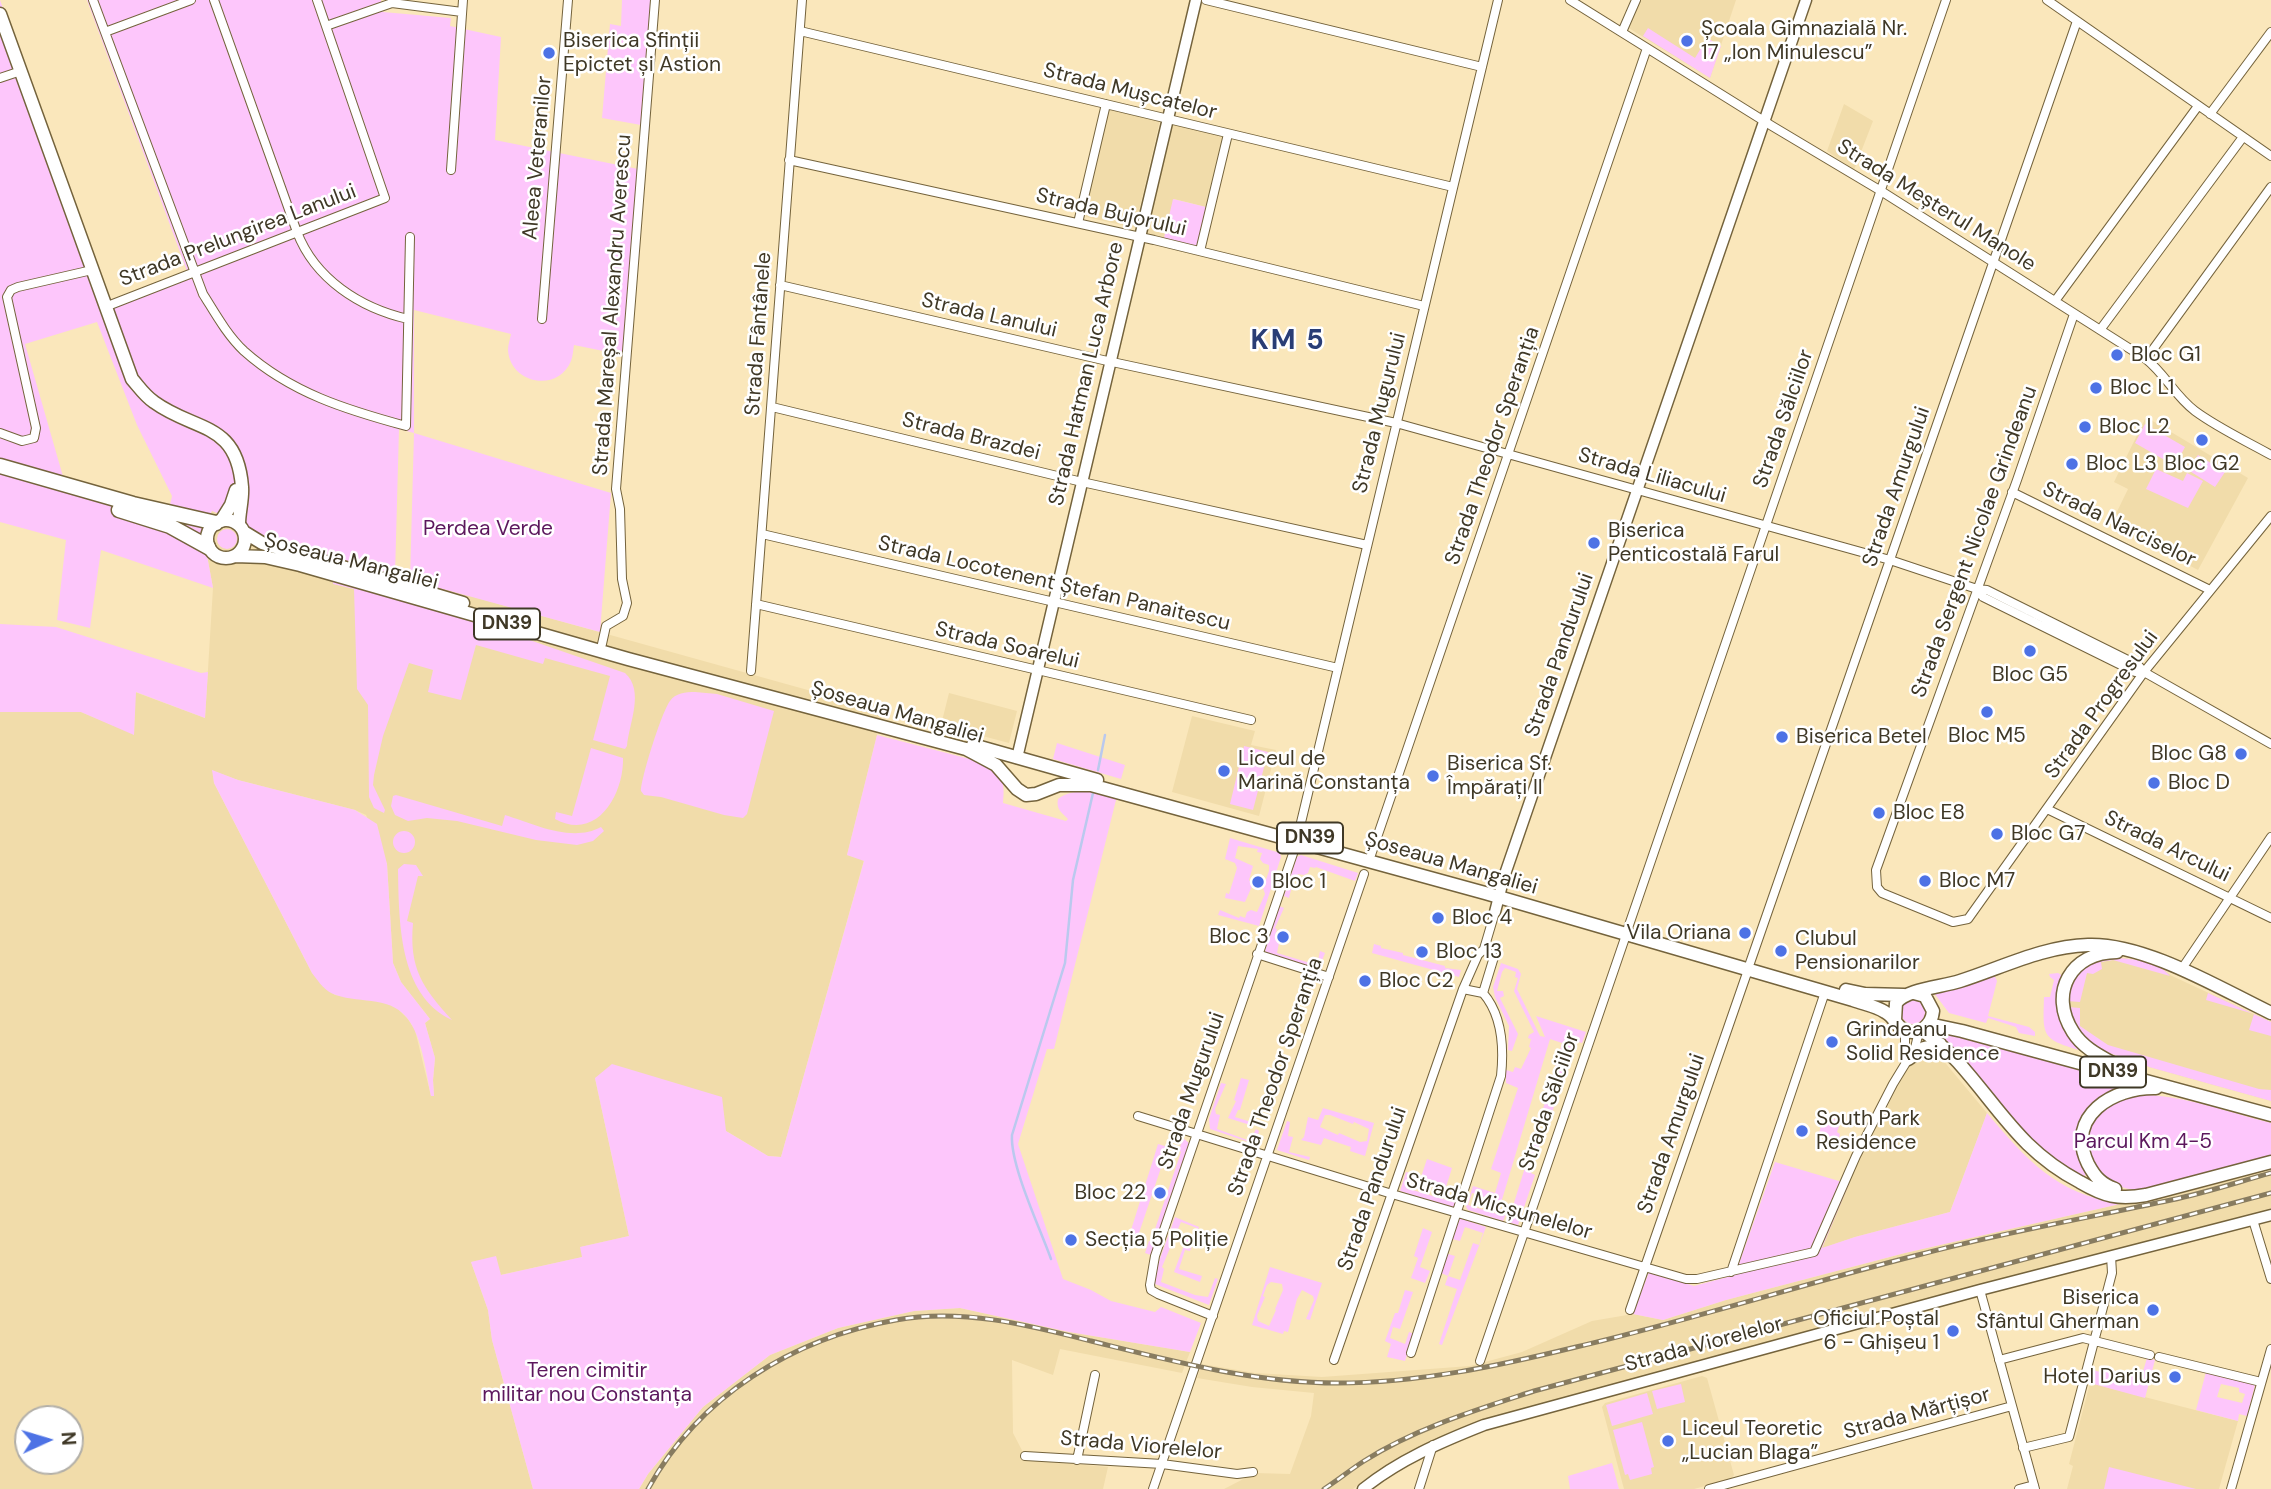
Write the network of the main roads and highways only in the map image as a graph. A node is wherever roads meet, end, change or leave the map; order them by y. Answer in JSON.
{"nodes":[{"id":1,"x":0,"y":14,"type":"edge"},
{"id":2,"x":0,"y":466,"type":"edge"},
{"id":3,"x":0,"y":475,"type":"edge"},
{"id":4,"x":240,"y":480,"type":"junction"},
{"id":5,"x":219,"y":522,"type":"junction"},
{"id":6,"x":241,"y":528,"type":"junction"},
{"id":7,"x":208,"y":547,"type":"junction"},
{"id":8,"x":235,"y":556,"type":"junction"},
{"id":9,"x":1017,"y":758,"type":"junction"},
{"id":10,"x":1041,"y":764,"type":"junction"},
{"id":11,"x":1015,"y":784,"type":"junction"},
{"id":12,"x":1036,"y":794,"type":"junction"},
{"id":13,"x":1298,"y":838,"type":"junction"},
{"id":14,"x":1499,"y":894,"type":"junction"},
{"id":15,"x":2136,"y":952,"type":"junction"},
{"id":16,"x":1749,"y":966,"type":"junction"},
{"id":17,"x":1909,"y":994,"type":"junction"},
{"id":18,"x":2271,"y":1013,"type":"edge"},
{"id":19,"x":1895,"y":1020,"type":"junction"},
{"id":20,"x":1926,"y":1024,"type":"junction"},
{"id":21,"x":1940,"y":1044,"type":"junction"},
{"id":22,"x":1906,"y":1061,"type":"road end"},
{"id":23,"x":2116,"y":1066,"type":"junction"},
{"id":24,"x":2187,"y":1091,"type":"junction"},
{"id":25,"x":2268,"y":1111,"type":"edge"},
{"id":26,"x":2271,"y":1162,"type":"edge"},
{"id":27,"x":2100,"y":1183,"type":"junction"},
{"id":28,"x":2082,"y":1184,"type":"junction"},
{"id":29,"x":2146,"y":1195,"type":"junction"}],
"edges":[{"from":1,"to":4,"type":"main road"},
{"from":2,"to":5,"type":"highway","number":"DN39"},
{"from":3,"to":7,"type":"highway","number":"DN39"},
{"from":4,"to":5,"type":"main road"},
{"from":4,"to":6,"type":"main road"},
{"from":5,"to":6,"type":"main road","number":"DN39"},
{"from":5,"to":7,"type":"main road"},
{"from":6,"to":8,"type":"main road"},
{"from":6,"to":9,"type":"main road","name":"Șoseaua Mangaliei","number":"DN39"},
{"from":7,"to":8,"type":"main road","number":"DN39"},
{"from":8,"to":11,"type":"main road","name":"Șoseaua Mangaliei","number":"DN39"},
{"from":9,"to":10,"type":"main road","name":"Șoseaua Mangaliei","number":"DN39"},
{"from":9,"to":11,"type":"main road"},
{"from":10,"to":12,"type":"main road"},
{"from":10,"to":13,"type":"main road","name":"Șoseaua Mangaliei","number":"DN39"},
{"from":11,"to":12,"type":"main road","name":"Șoseaua Mangaliei","number":"DN39"},
{"from":12,"to":13,"type":"main road","name":"Șoseaua Mangaliei","number":"DN39"},
{"from":13,"to":14,"type":"main road","name":"Șoseaua Mangaliei","number":"DN39"},
{"from":13,"to":14,"type":"main road","name":"Șoseaua Mangaliei","number":"DN39"},
{"from":14,"to":16,"type":"main road","name":"Șoseaua Mangaliei","number":"DN39"},
{"from":15,"to":17,"type":"main road","name":"Șoseaua Mangaliei"},
{"from":15,"to":18,"type":"main road"},
{"from":15,"to":23,"type":"main road"},
{"from":16,"to":17,"type":"main road","name":"Șoseaua Mangaliei","number":"DN39"},
{"from":16,"to":19,"type":"main road","name":"Șoseaua Mangaliei","number":"DN39"},
{"from":17,"to":19,"type":"main road"},
{"from":17,"to":20,"type":"main road","number":"DN39"},
{"from":19,"to":20,"type":"main road","number":"DN39"},
{"from":20,"to":21,"type":"main road"},
{"from":20,"to":23,"type":"main road","number":"DN39"},
{"from":20,"to":24,"type":"main road","number":"DN39"},
{"from":21,"to":22,"type":"main road"},
{"from":21,"to":28,"type":"main road"},
{"from":23,"to":25,"type":"main road"},
{"from":24,"to":25,"type":"main road","number":"DN39"},
{"from":24,"to":27,"type":"main road"},
{"from":26,"to":29,"type":"main road"},
{"from":27,"to":28,"type":"main road"},
{"from":27,"to":29,"type":"main road"},
{"from":28,"to":29,"type":"main road"}]}
